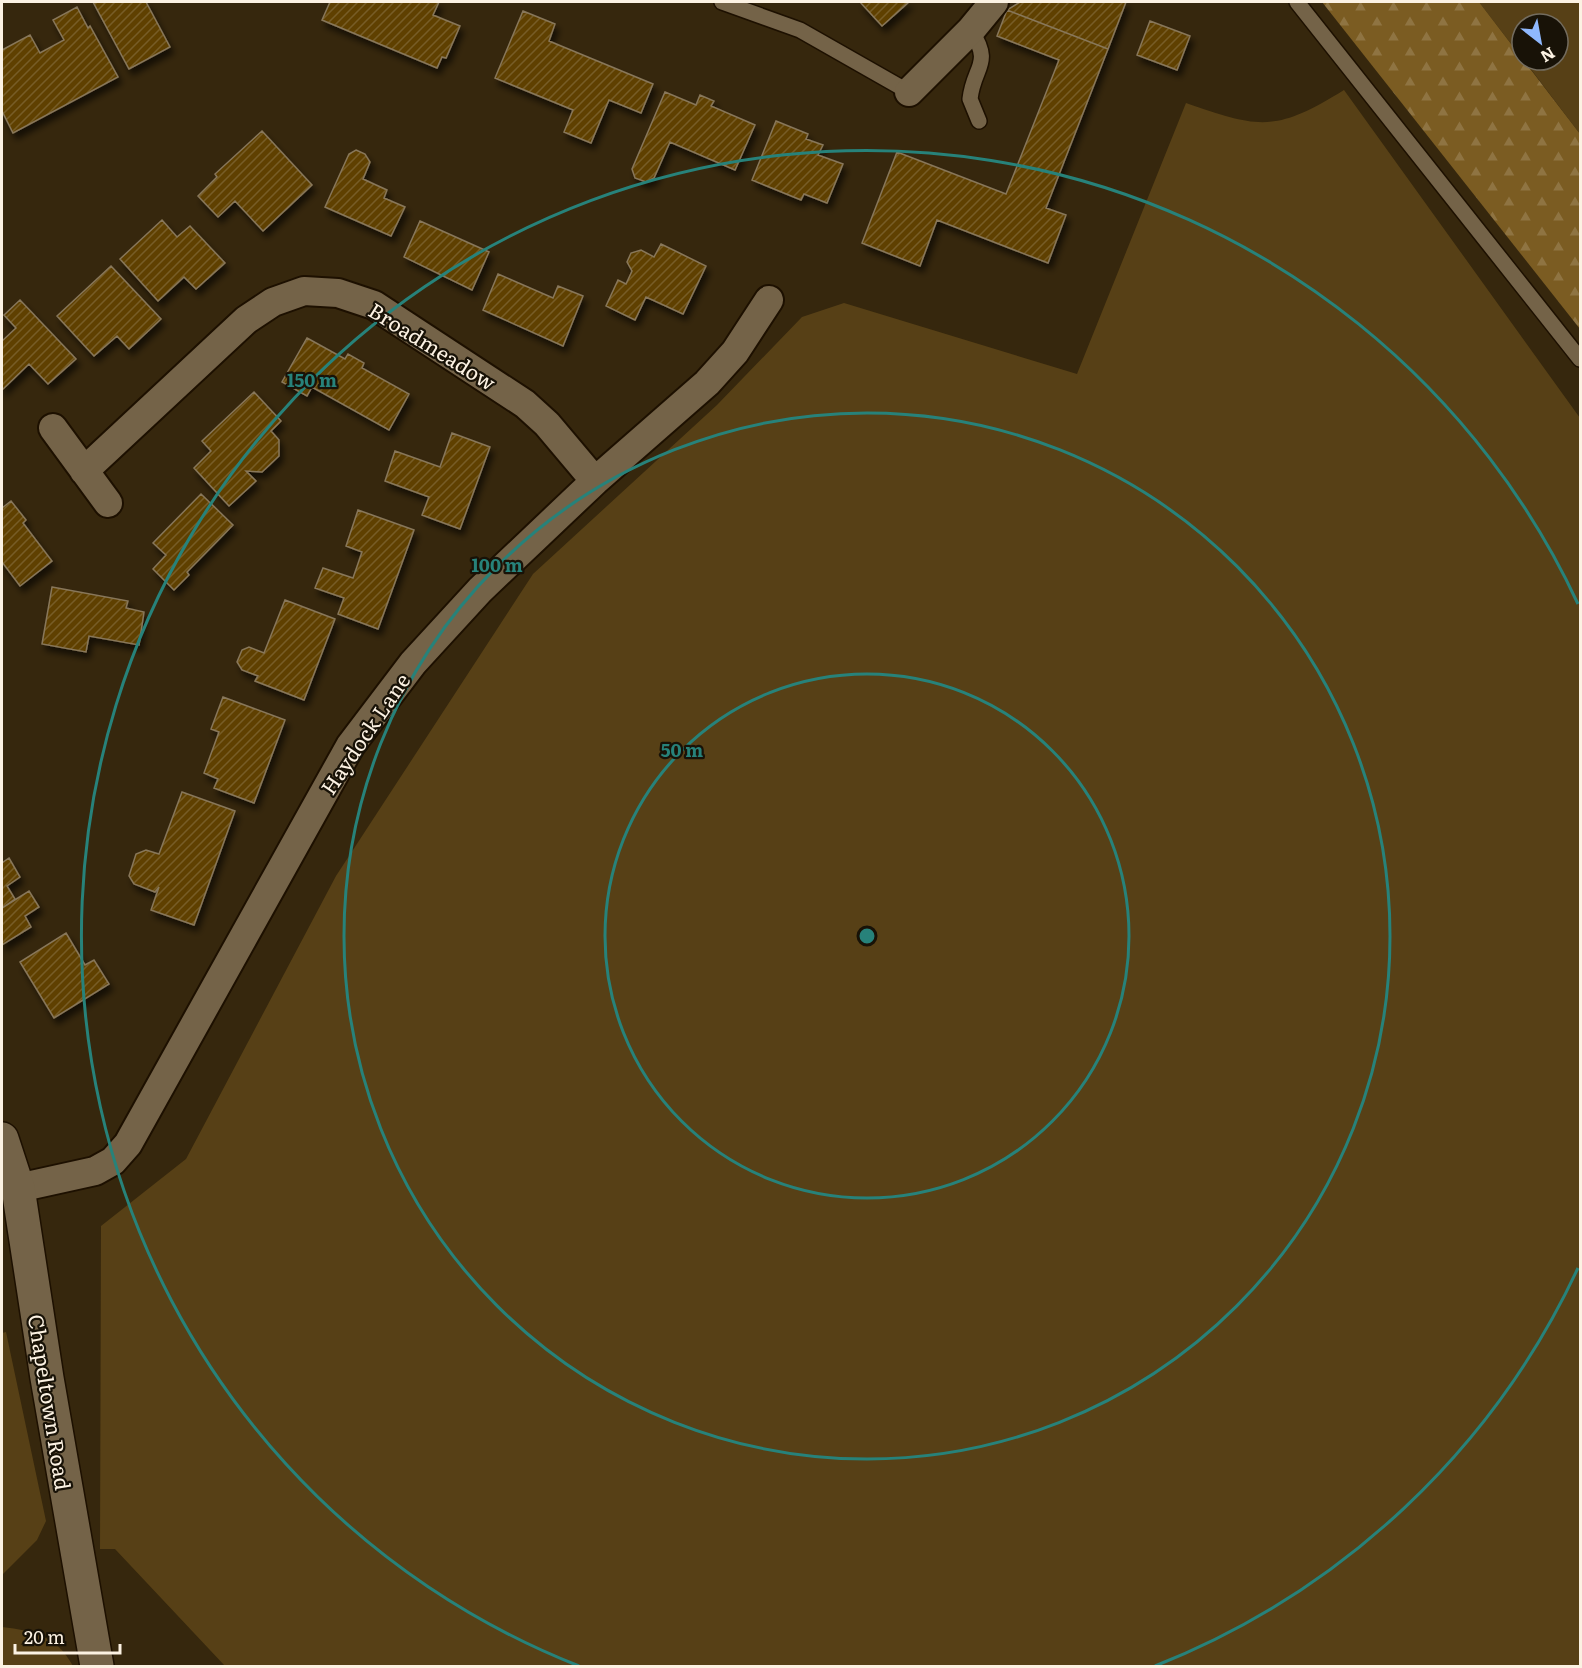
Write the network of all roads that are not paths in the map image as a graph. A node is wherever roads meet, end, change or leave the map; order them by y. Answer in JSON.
{"nodes":[{"id":1,"x":722,"y":2,"type":"edge"},
{"id":2,"x":994,"y":2,"type":"edge"},
{"id":3,"x":1297,"y":2,"type":"edge"},
{"id":4,"x":971,"y":30,"type":"junction"},
{"id":5,"x":909,"y":92,"type":"joint"},
{"id":6,"x":979,"y":121,"type":"dead end"},
{"id":7,"x":769,"y":300,"type":"dead end"},
{"id":8,"x":1581,"y":358,"type":"edge"},
{"id":9,"x":53,"y":428,"type":"dead end"},
{"id":10,"x":84,"y":471,"type":"junction"},
{"id":11,"x":595,"y":481,"type":"junction"},
{"id":12,"x":108,"y":503,"type":"dead end"},
{"id":13,"x":2,"y":1139,"type":"edge"},
{"id":14,"x":18,"y":1188,"type":"junction"},
{"id":15,"x":97,"y":1666,"type":"edge"}],
"edges":[{"from":1,"to":5,"type":"lane"},
{"from":2,"to":4,"type":"street"},
{"from":3,"to":8,"type":"lane"},
{"from":4,"to":5,"type":"street"},
{"from":4,"to":6,"type":"lane"},
{"from":7,"to":11,"type":"street","name":"Haydock Lane"},
{"from":9,"to":10,"type":"street"},
{"from":10,"to":11,"type":"street","name":"Broadmeadow"},
{"from":10,"to":12,"type":"street"},
{"from":11,"to":14,"type":"street","name":"Haydock Lane"},
{"from":13,"to":14,"type":"main road","name":"Chapeltown Road"},
{"from":14,"to":15,"type":"main road","name":"Chapeltown Road"}]}
